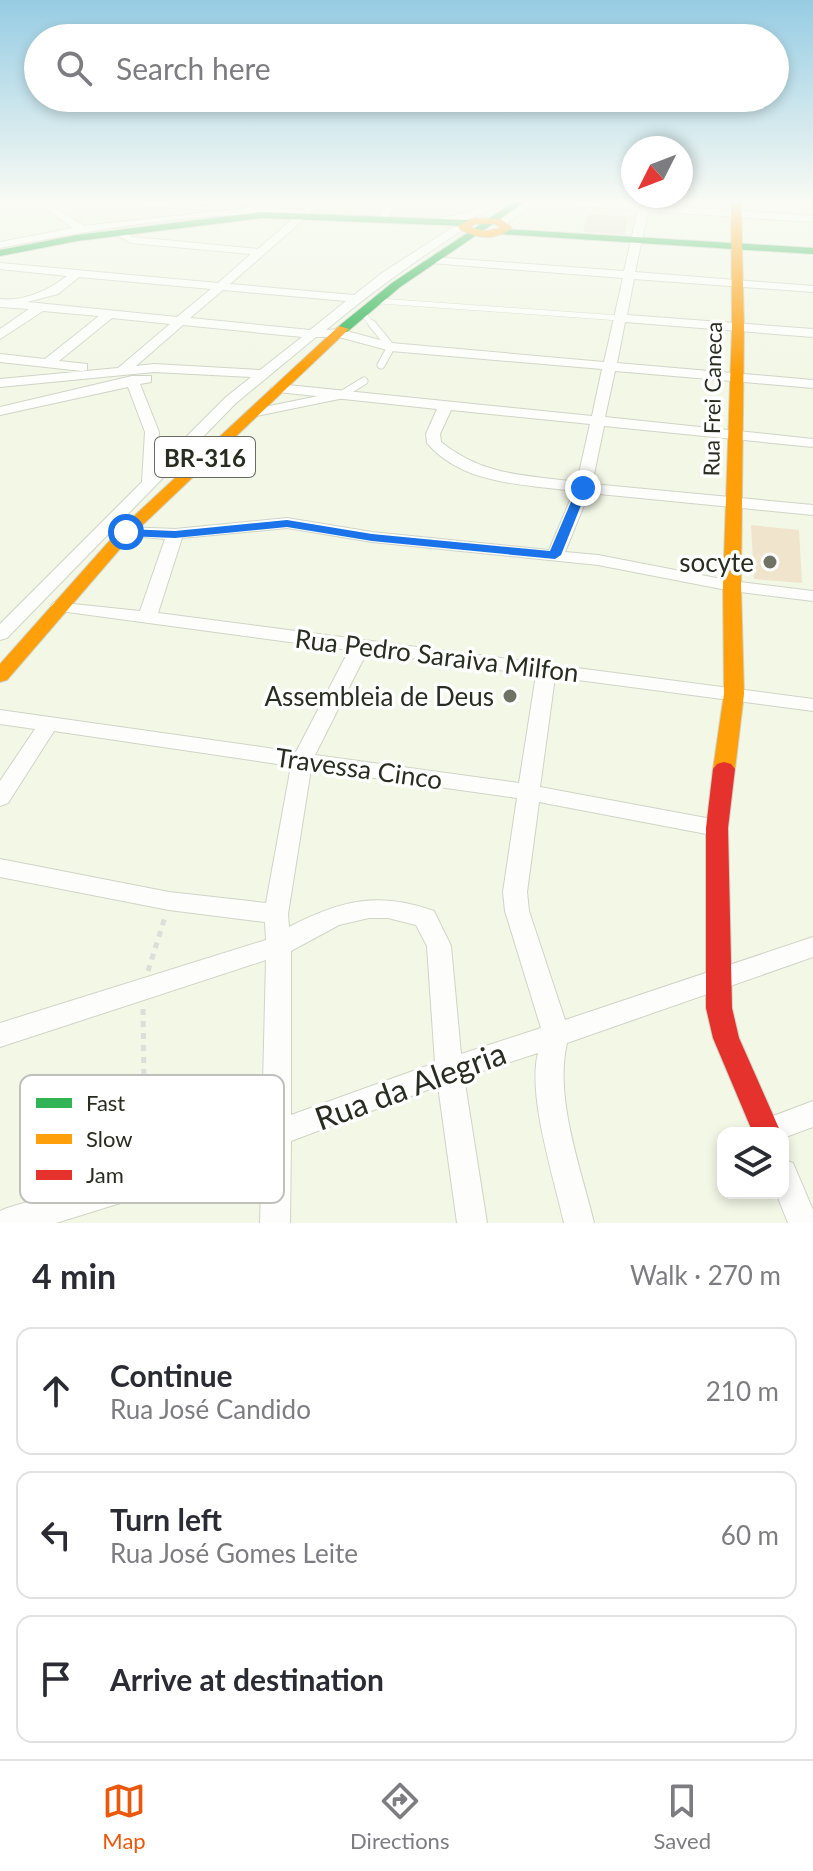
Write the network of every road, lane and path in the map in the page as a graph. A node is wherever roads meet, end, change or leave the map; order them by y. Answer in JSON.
{"nodes":[{"id":1,"x":253,"y":259,"type":"edge"},
{"id":2,"x":412,"y":259,"type":"edge"},
{"id":3,"x":632,"y":259,"type":"edge"},
{"id":4,"x":736,"y":259,"type":"edge"},
{"id":5,"x":431,"y":260,"type":"joint"},
{"id":6,"x":0,"y":266,"type":"edge"},
{"id":7,"x":75,"y":275,"type":"junction"},
{"id":8,"x":629,"y":275,"type":"junction"},
{"id":9,"x":737,"y":283,"type":"junction"},
{"id":10,"x":222,"y":287,"type":"junction"},
{"id":11,"x":813,"y":289,"type":"edge"},
{"id":12,"x":54,"y":292,"type":"junction"},
{"id":13,"x":365,"y":304,"type":"junction"},
{"id":14,"x":3,"y":305,"type":"edge"},
{"id":15,"x":40,"y":308,"type":"junction"},
{"id":16,"x":109,"y":314,"type":"junction"},
{"id":17,"x":619,"y":318,"type":"junction"},
{"id":18,"x":182,"y":322,"type":"junction"},
{"id":19,"x":738,"y":327,"type":"junction"},
{"id":20,"x":339,"y":333,"type":"junction"},
{"id":21,"x":813,"y":333,"type":"edge"},
{"id":22,"x":310,"y":334,"type":"junction"},
{"id":23,"x":0,"y":335,"type":"edge"},
{"id":24,"x":391,"y":347,"type":"junction"},
{"id":25,"x":0,"y":358,"type":"edge"},
{"id":26,"x":47,"y":364,"type":"junction"},
{"id":27,"x":381,"y":365,"type":"dead end"},
{"id":28,"x":610,"y":365,"type":"junction"},
{"id":29,"x":124,"y":374,"type":"junction"},
{"id":30,"x":261,"y":374,"type":"junction"},
{"id":31,"x":736,"y":376,"type":"junction"},
{"id":32,"x":364,"y":381,"type":"dead end"},
{"id":33,"x":0,"y":383,"type":"edge"},
{"id":34,"x":813,"y":384,"type":"edge"},
{"id":35,"x":278,"y":388,"type":"junction"},
{"id":36,"x":341,"y":395,"type":"junction"},
{"id":37,"x":445,"y":407,"type":"junction"},
{"id":38,"x":0,"y":411,"type":"edge"},
{"id":39,"x":251,"y":414,"type":"junction"},
{"id":40,"x":595,"y":421,"type":"junction"},
{"id":41,"x":735,"y":435,"type":"junction"},
{"id":42,"x":813,"y":443,"type":"edge"},
{"id":43,"x":149,"y":481,"type":"junction"},
{"id":44,"x":583,"y":488,"type":"junction"},
{"id":45,"x":734,"y":501,"type":"junction"},
{"id":46,"x":813,"y":510,"type":"edge"},
{"id":47,"x":126,"y":532,"type":"junction"},
{"id":48,"x":175,"y":534,"type":"junction"},
{"id":49,"x":555,"y":555,"type":"junction"},
{"id":50,"x":732,"y":586,"type":"junction"},
{"id":51,"x":813,"y":596,"type":"edge"},
{"id":52,"x":60,"y":606,"type":"junction"},
{"id":53,"x":147,"y":618,"type":"junction"},
{"id":54,"x":0,"y":634,"type":"edge"},
{"id":55,"x":361,"y":645,"type":"junction"},
{"id":56,"x":546,"y":670,"type":"junction"},
{"id":57,"x":0,"y":676,"type":"edge"},
{"id":58,"x":734,"y":694,"type":"junction"},
{"id":59,"x":813,"y":705,"type":"edge"},
{"id":60,"x":0,"y":717,"type":"edge"},
{"id":61,"x":48,"y":724,"type":"junction"},
{"id":62,"x":302,"y":760,"type":"junction"},
{"id":63,"x":527,"y":792,"type":"junction"},
{"id":64,"x":0,"y":798,"type":"edge"},
{"id":65,"x":717,"y":828,"type":"junction"},
{"id":66,"x":0,"y":868,"type":"edge"},
{"id":67,"x":169,"y":901,"type":"junction"},
{"id":68,"x":276,"y":914,"type":"junction"},
{"id":69,"x":279,"y":946,"type":"junction"},
{"id":70,"x":813,"y":947,"type":"edge"},
{"id":71,"x":720,"y":981,"type":"junction"},
{"id":72,"x":142,"y":990,"type":"junction"},
{"id":73,"x":556,"y":1033,"type":"junction"},
{"id":74,"x":0,"y":1035,"type":"edge"},
{"id":75,"x":449,"y":1070,"type":"junction"},
{"id":76,"x":144,"y":1075,"type":"edge"},
{"id":77,"x":277,"y":1075,"type":"edge"},
{"id":78,"x":813,"y":1114,"type":"edge"},
{"id":79,"x":765,"y":1127,"type":"edge"},
{"id":80,"x":780,"y":1127,"type":"edge"},
{"id":81,"x":284,"y":1130,"type":"edge"},
{"id":82,"x":789,"y":1188,"type":"edge"},
{"id":83,"x":73,"y":1203,"type":"edge"},
{"id":84,"x":275,"y":1203,"type":"edge"},
{"id":85,"x":7,"y":1223,"type":"edge"},
{"id":86,"x":275,"y":1223,"type":"edge"},
{"id":87,"x":472,"y":1223,"type":"edge"},
{"id":88,"x":579,"y":1223,"type":"edge"},
{"id":89,"x":803,"y":1223,"type":"edge"}],
"edges":[{"from":1,"to":10,"type":"street"},
{"from":2,"to":13,"type":"street"},
{"from":3,"to":8,"type":"street"},
{"from":4,"to":9,"type":"main road","name":"Rua Frei Caneca"},
{"from":5,"to":8,"type":"street"},
{"from":5,"to":13,"type":"main road","number":"BR-316"},
{"from":6,"to":7,"type":"street"},
{"from":7,"to":10,"type":"street"},
{"from":7,"to":12,"type":"street"},
{"from":8,"to":9,"type":"street"},
{"from":8,"to":17,"type":"street"},
{"from":9,"to":11,"type":"street"},
{"from":9,"to":19,"type":"main road","name":"Rua Frei Caneca"},
{"from":10,"to":13,"type":"street"},
{"from":10,"to":18,"type":"street"},
{"from":12,"to":14,"type":"street"},
{"from":12,"to":15,"type":"street"},
{"from":13,"to":17,"type":"lane"},
{"from":13,"to":20,"type":"main road","number":"BR-316"},
{"from":13,"to":22,"type":"street"},
{"from":13,"to":24,"type":"lane"},
{"from":14,"to":15,"type":"street"},
{"from":15,"to":16,"type":"street"},
{"from":15,"to":23,"type":"street"},
{"from":16,"to":18,"type":"street"},
{"from":16,"to":26,"type":"street"},
{"from":17,"to":19,"type":"street"},
{"from":17,"to":28,"type":"street"},
{"from":18,"to":22,"type":"street"},
{"from":18,"to":29,"type":"street"},
{"from":19,"to":21,"type":"street"},
{"from":19,"to":31,"type":"main road","name":"Rua Frei Caneca"},
{"from":20,"to":22,"type":"street"},
{"from":20,"to":24,"type":"street"},
{"from":20,"to":35,"type":"main road","number":"BR-316"},
{"from":22,"to":30,"type":"street"},
{"from":24,"to":27,"type":"lane"},
{"from":24,"to":28,"type":"street"},
{"from":25,"to":26,"type":"street"},
{"from":26,"to":29,"type":"street"},
{"from":28,"to":31,"type":"street"},
{"from":28,"to":40,"type":"street"},
{"from":29,"to":30,"type":"street"},
{"from":29,"to":33,"type":"street"},
{"from":29,"to":38,"type":"street"},
{"from":29,"to":43,"type":"street"},
{"from":30,"to":43,"type":"street"},
{"from":31,"to":34,"type":"street"},
{"from":31,"to":41,"type":"main road","name":"Rua Frei Caneca"},
{"from":32,"to":36,"type":"lane"},
{"from":35,"to":36,"type":"street"},
{"from":35,"to":39,"type":"main road","number":"BR-316"},
{"from":36,"to":37,"type":"street"},
{"from":36,"to":39,"type":"lane"},
{"from":37,"to":40,"type":"street"},
{"from":37,"to":44,"type":"street"},
{"from":39,"to":47,"type":"main road","number":"BR-316"},
{"from":40,"to":41,"type":"street"},
{"from":40,"to":44,"type":"street"},
{"from":41,"to":42,"type":"street"},
{"from":41,"to":45,"type":"main road","name":"Rua Frei Caneca"},
{"from":43,"to":54,"type":"street"},
{"from":44,"to":45,"type":"street"},
{"from":44,"to":49,"type":"street"},
{"from":45,"to":46,"type":"street"},
{"from":45,"to":50,"type":"main road","name":"Rua Frei Caneca"},
{"from":47,"to":48,"type":"street"},
{"from":47,"to":52,"type":"main road","number":"BR-316"},
{"from":48,"to":49,"type":"street"},
{"from":48,"to":53,"type":"street"},
{"from":49,"to":50,"type":"street"},
{"from":50,"to":51,"type":"street"},
{"from":50,"to":58,"type":"main road","name":"Rua Frei Caneca"},
{"from":52,"to":53,"type":"street","name":"Rua Pedro Saraiva Milfon"},
{"from":52,"to":57,"type":"main road","number":"BR-316"},
{"from":53,"to":55,"type":"street","name":"Rua Pedro Saraiva Milfon"},
{"from":55,"to":56,"type":"street","name":"Rua Pedro Saraiva Milfon"},
{"from":55,"to":62,"type":"street"},
{"from":56,"to":58,"type":"street","name":"Rua Pedro Saraiva Milfon"},
{"from":56,"to":63,"type":"street"},
{"from":58,"to":59,"type":"street","name":"Rua Pedro Saraiva Milfon"},
{"from":58,"to":65,"type":"main road","name":"Rua Frei Caneca"},
{"from":60,"to":61,"type":"street","name":"Travessa Cinco"},
{"from":61,"to":62,"type":"street","name":"Travessa Cinco"},
{"from":61,"to":64,"type":"street"},
{"from":62,"to":63,"type":"street","name":"Travessa Cinco"},
{"from":62,"to":68,"type":"street"},
{"from":63,"to":65,"type":"street","name":"Travessa Cinco"},
{"from":63,"to":73,"type":"street"},
{"from":65,"to":71,"type":"main road","name":"Rua Frei Caneca"},
{"from":66,"to":67,"type":"street"},
{"from":67,"to":68,"type":"street"},
{"from":67,"to":72,"type":"path"},
{"from":68,"to":69,"type":"street"},
{"from":69,"to":72,"type":"street"},
{"from":69,"to":75,"type":"street"},
{"from":69,"to":77,"type":"street"},
{"from":70,"to":71,"type":"street","name":"Rua da Alegria"},
{"from":71,"to":73,"type":"street","name":"Rua da Alegria"},
{"from":71,"to":79,"type":"main road","name":"Rua Frei Caneca"},
{"from":72,"to":74,"type":"street"},
{"from":72,"to":76,"type":"path"},
{"from":73,"to":75,"type":"street","name":"Rua da Alegria"},
{"from":73,"to":88,"type":"street"},
{"from":75,"to":81,"type":"street","name":"Rua da Alegria"},
{"from":75,"to":87,"type":"street"},
{"from":78,"to":80,"type":"street"},
{"from":82,"to":89,"type":"street"},
{"from":83,"to":85,"type":"street","name":"Rua da Alegria"},
{"from":84,"to":86,"type":"street"}]}
